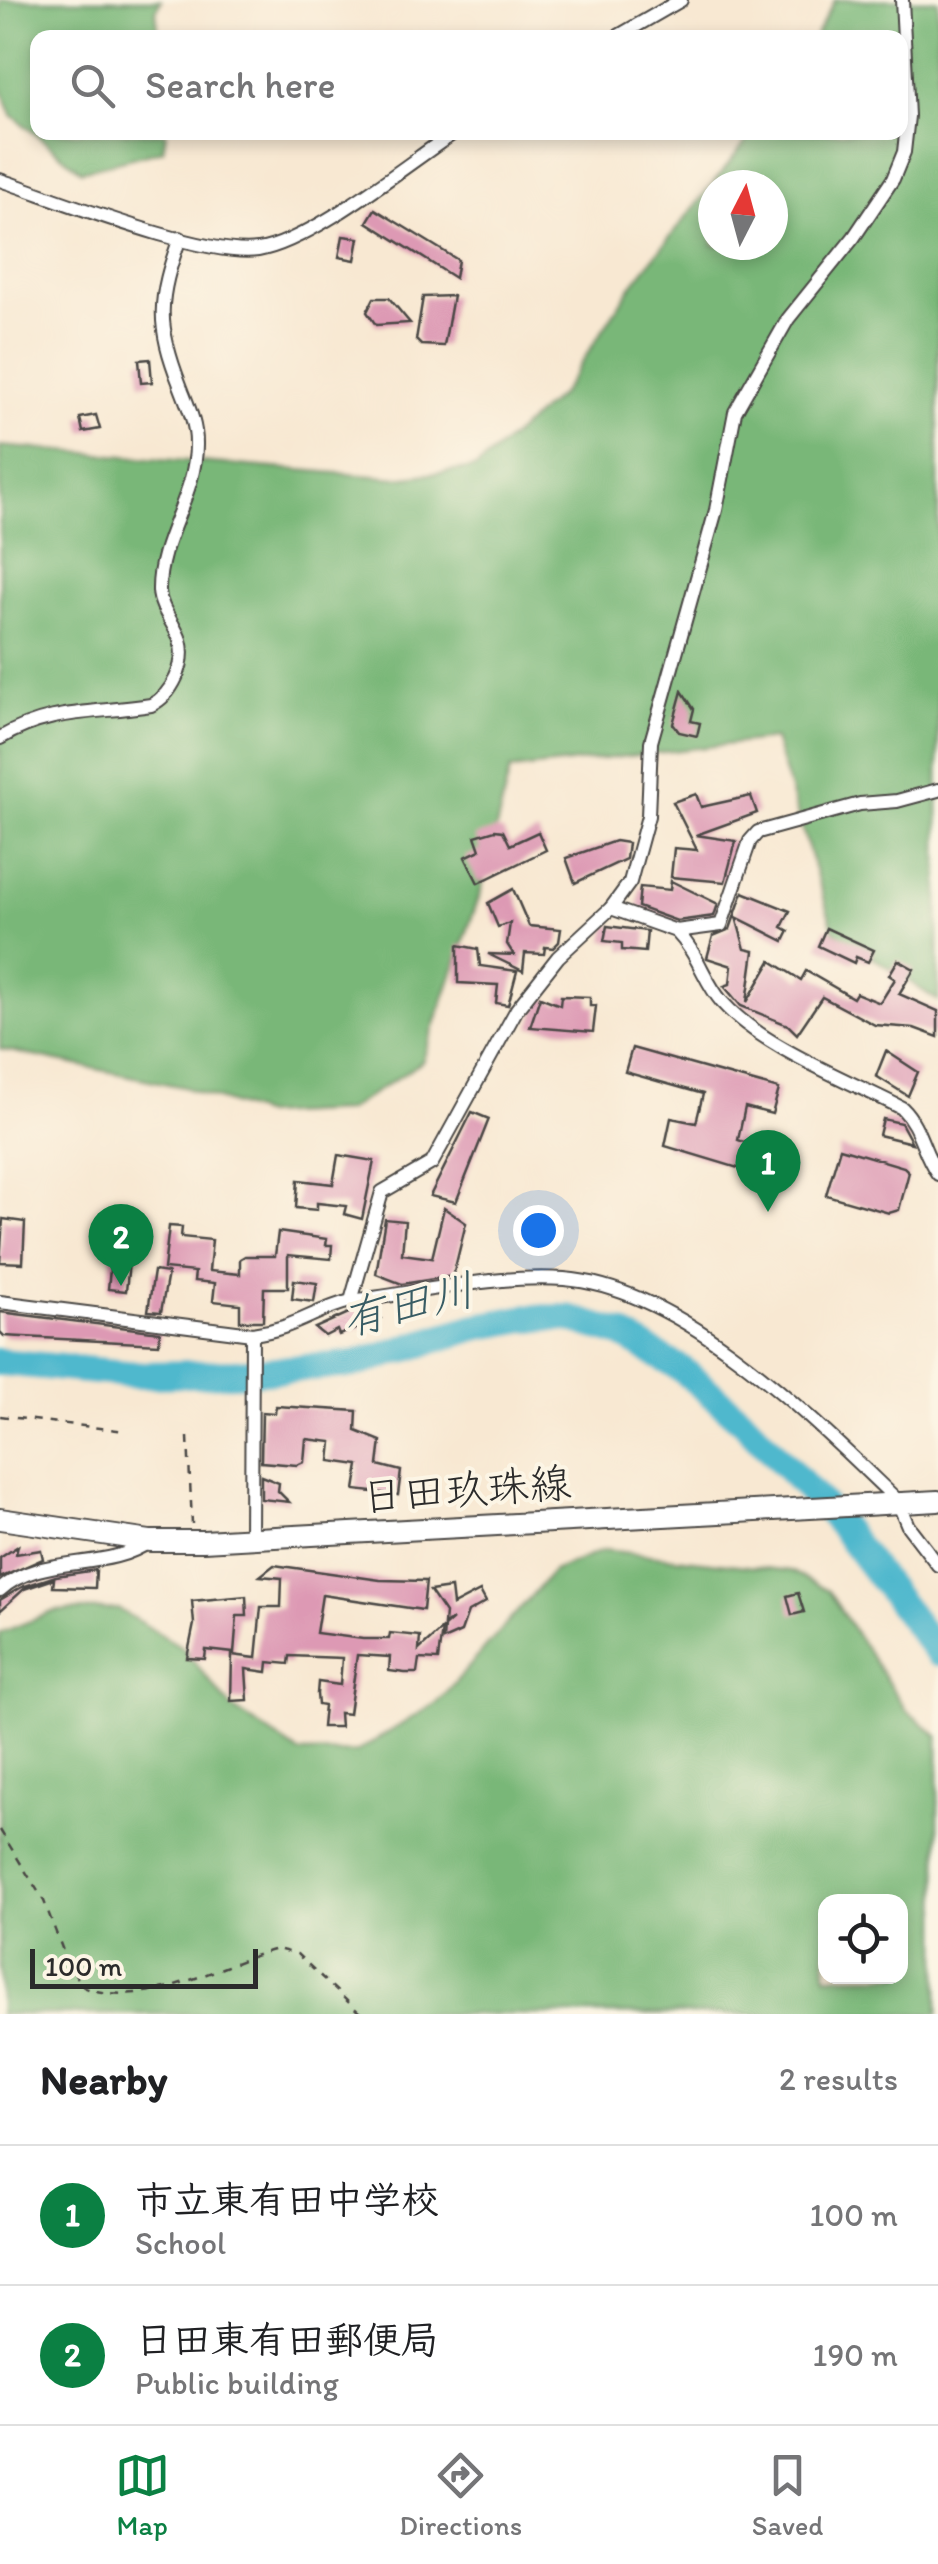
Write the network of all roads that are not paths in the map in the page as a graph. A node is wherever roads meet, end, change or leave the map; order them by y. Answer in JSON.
{"nodes":[{"id":1,"x":681,"y":0,"type":"edge"},
{"id":2,"x":902,"y":0,"type":"edge"},
{"id":3,"x":629,"y":30,"type":"edge"},
{"id":4,"x":904,"y":30,"type":"edge"},
{"id":5,"x":442,"y":140,"type":"edge"},
{"id":6,"x":905,"y":140,"type":"edge"},
{"id":7,"x":0,"y":180,"type":"edge"},
{"id":8,"x":180,"y":238,"type":"junction"},
{"id":9,"x":0,"y":738,"type":"edge"},
{"id":10,"x":938,"y":790,"type":"edge"},
{"id":11,"x":612,"y":908,"type":"junction"},
{"id":12,"x":676,"y":931,"type":"junction"},
{"id":13,"x":938,"y":1174,"type":"edge"},
{"id":14,"x":351,"y":1300,"type":"junction"},
{"id":15,"x":0,"y":1302,"type":"edge"},
{"id":16,"x":252,"y":1334,"type":"junction"},
{"id":17,"x":888,"y":1500,"type":"junction"},
{"id":18,"x":938,"y":1500,"type":"edge"},
{"id":19,"x":0,"y":1519,"type":"edge"},
{"id":20,"x":252,"y":1539,"type":"junction"},
{"id":21,"x":150,"y":1541,"type":"junction"},
{"id":22,"x":938,"y":1564,"type":"edge"},
{"id":23,"x":0,"y":1590,"type":"edge"}],
"edges":[{"from":1,"to":3,"type":"street"},
{"from":2,"to":4,"type":"street"},
{"from":5,"to":8,"type":"street"},
{"from":6,"to":11,"type":"street"},
{"from":7,"to":8,"type":"street"},
{"from":8,"to":9,"type":"street"},
{"from":10,"to":12,"type":"street"},
{"from":11,"to":12,"type":"street"},
{"from":11,"to":14,"type":"street"},
{"from":12,"to":13,"type":"street"},
{"from":14,"to":16,"type":"street"},
{"from":14,"to":17,"type":"street"},
{"from":15,"to":16,"type":"street"},
{"from":16,"to":20,"type":"street"},
{"from":17,"to":18,"type":"main road","name":"日田玖珠線"},
{"from":17,"to":20,"type":"main road","name":"日田玖珠線"},
{"from":17,"to":22,"type":"street"},
{"from":19,"to":21,"type":"main road","name":"日田玖珠線"},
{"from":20,"to":21,"type":"main road","name":"日田玖珠線"},
{"from":21,"to":23,"type":"street"}]}
